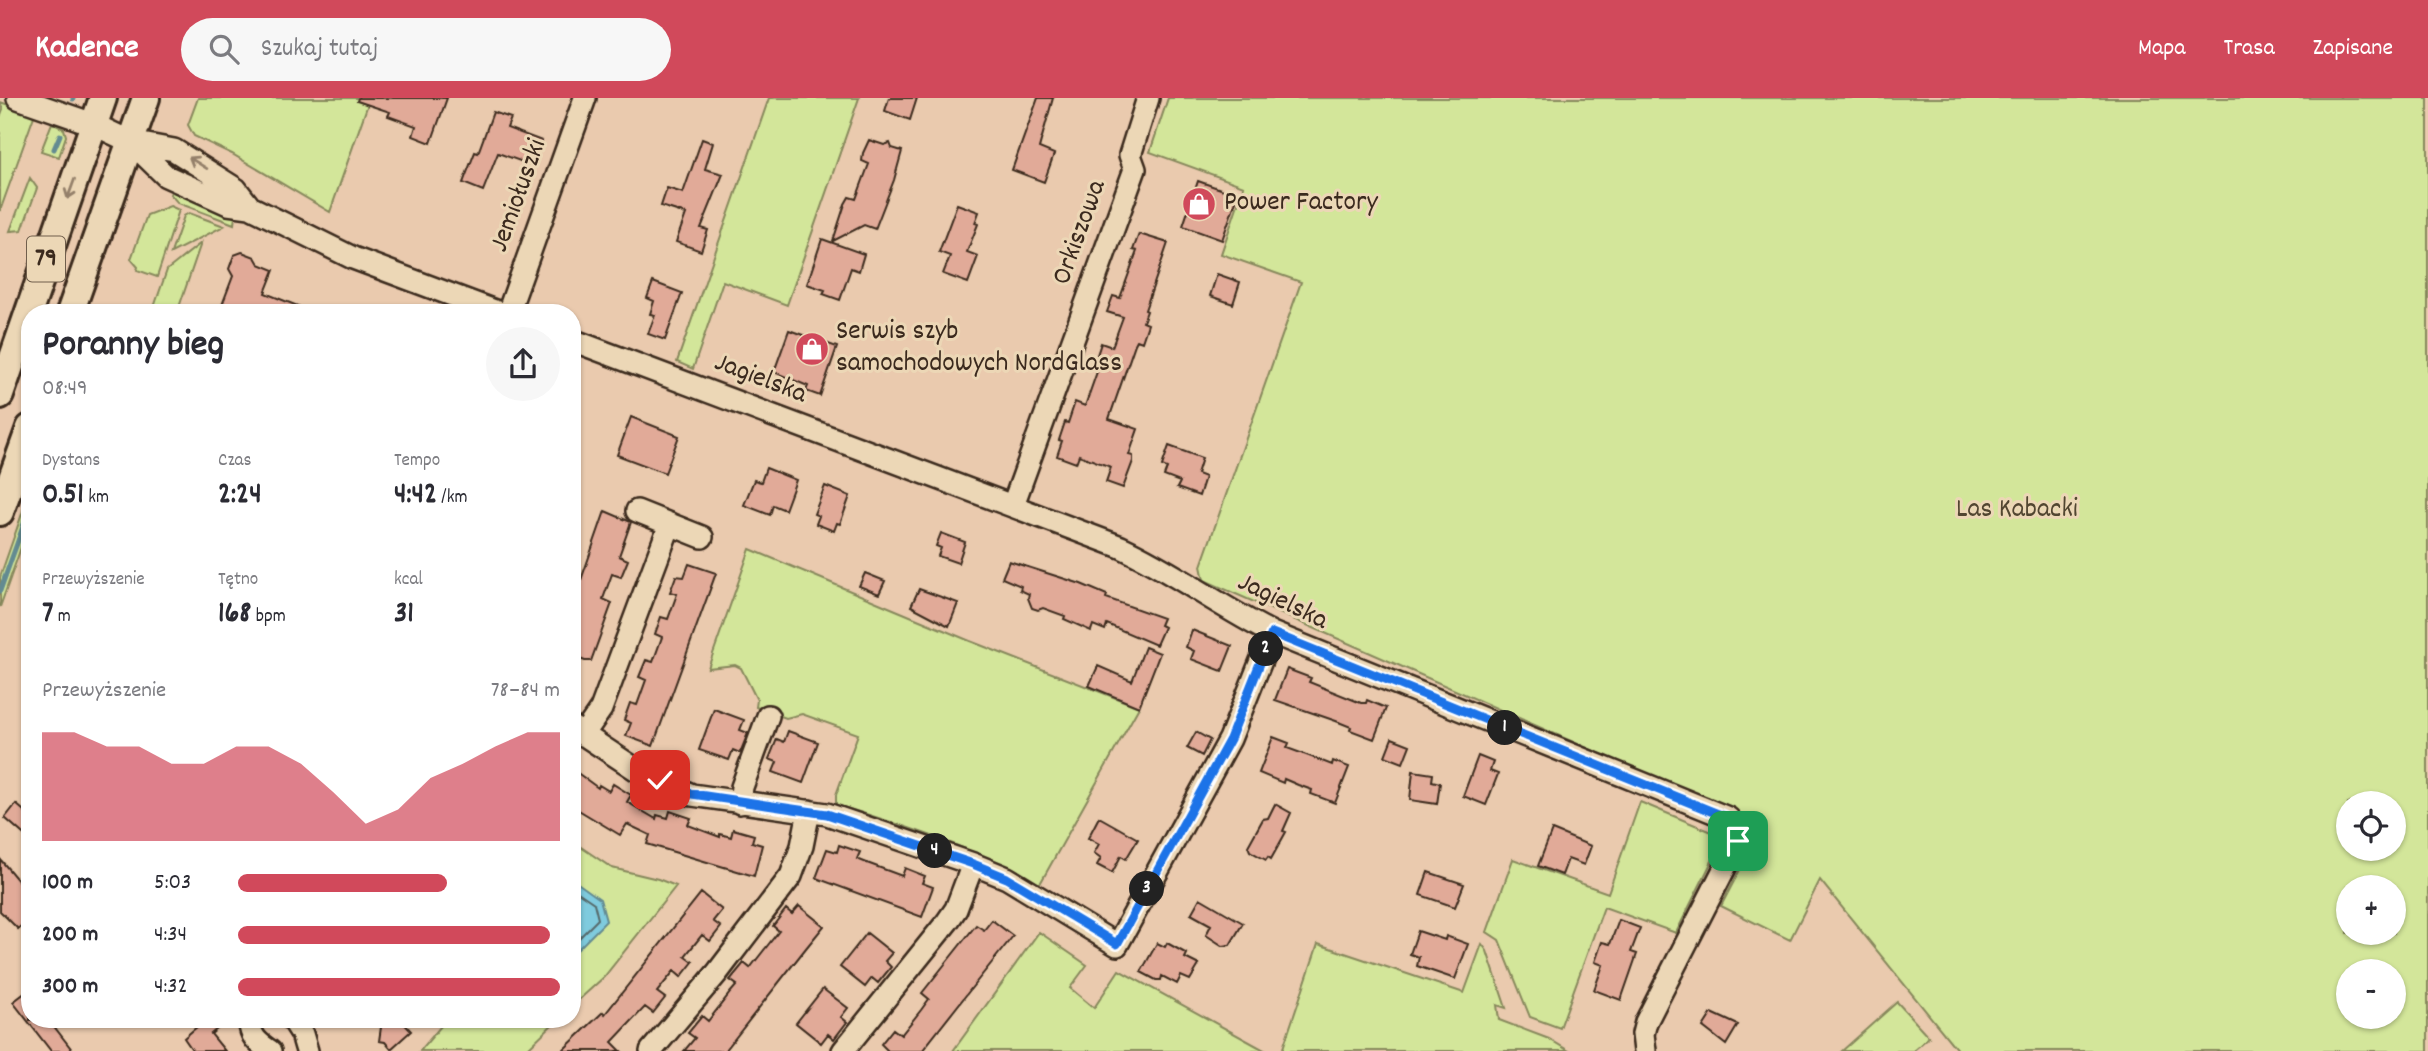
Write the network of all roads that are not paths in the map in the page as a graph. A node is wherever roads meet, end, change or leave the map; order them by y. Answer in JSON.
{"nodes":[{"id":1,"x":18,"y":98,"type":"edge"},
{"id":2,"x":103,"y":98,"type":"edge"},
{"id":3,"x":146,"y":98,"type":"edge"},
{"id":4,"x":585,"y":98,"type":"edge"},
{"id":5,"x":1148,"y":98,"type":"edge"},
{"id":6,"x":93,"y":124,"type":"junction"},
{"id":7,"x":131,"y":142,"type":"junction"},
{"id":8,"x":27,"y":304,"type":"edge"},
{"id":9,"x":73,"y":304,"type":"edge"},
{"id":10,"x":476,"y":304,"type":"edge"},
{"id":11,"x":511,"y":304,"type":"edge"},
{"id":12,"x":21,"y":320,"type":"edge"},
{"id":13,"x":581,"y":343,"type":"edge"},
{"id":14,"x":6,"y":361,"type":"edge"},
{"id":15,"x":0,"y":394,"type":"edge"},
{"id":16,"x":21,"y":453,"type":"edge"},
{"id":17,"x":1013,"y":505,"type":"junction"},
{"id":18,"x":638,"y":511,"type":"dead end"},
{"id":19,"x":0,"y":512,"type":"edge"},
{"id":20,"x":670,"y":524,"type":"junction"},
{"id":21,"x":702,"y":537,"type":"dead end"},
{"id":22,"x":1272,"y":633,"type":"junction"},
{"id":23,"x":768,"y":716,"type":"dead end"},
{"id":24,"x":581,"y":728,"type":"edge"},
{"id":25,"x":581,"y":733,"type":"edge"},
{"id":26,"x":740,"y":803,"type":"junction"},
{"id":27,"x":810,"y":811,"type":"junction"},
{"id":28,"x":973,"y":864,"type":"junction"},
{"id":29,"x":251,"y":1028,"type":"edge"},
{"id":30,"x":298,"y":1028,"type":"edge"},
{"id":31,"x":270,"y":1051,"type":"edge"},
{"id":32,"x":307,"y":1051,"type":"edge"},
{"id":33,"x":651,"y":1051,"type":"edge"},
{"id":34,"x":843,"y":1051,"type":"edge"},
{"id":35,"x":1645,"y":1051,"type":"edge"}],
"edges":[{"from":1,"to":6,"type":"street"},
{"from":2,"to":6,"type":"main road","number":"79"},
{"from":3,"to":7,"type":"main road","number":"79"},
{"from":4,"to":11,"type":"street","name":"Jemiołuszki"},
{"from":5,"to":17,"type":"street","name":"Orkiszowa"},
{"from":6,"to":7,"type":"street"},
{"from":6,"to":8,"type":"main road","number":"79","one_way":true},
{"from":7,"to":9,"type":"main road","number":"79"},
{"from":7,"to":10,"type":"street"},
{"from":12,"to":14,"type":"main road","number":"79","one_way":true},
{"from":13,"to":17,"type":"street","name":"Jagielska"},
{"from":14,"to":15,"type":"main road","number":"79"},
{"from":16,"to":19,"type":"main road"},
{"from":17,"to":22,"type":"street","name":"Jagielska"},
{"from":18,"to":20,"type":"street"},
{"from":20,"to":21,"type":"street"},
{"from":20,"to":24,"type":"street"},
{"from":22,"to":28,"type":"street"},
{"from":22,"to":35,"type":"street","name":"Jagielska"},
{"from":23,"to":26,"type":"street"},
{"from":25,"to":26,"type":"street"},
{"from":26,"to":27,"type":"street"},
{"from":27,"to":28,"type":"street"},
{"from":27,"to":33,"type":"street"},
{"from":28,"to":34,"type":"street"},
{"from":29,"to":31,"type":"street"},
{"from":30,"to":32,"type":"street"}]}
